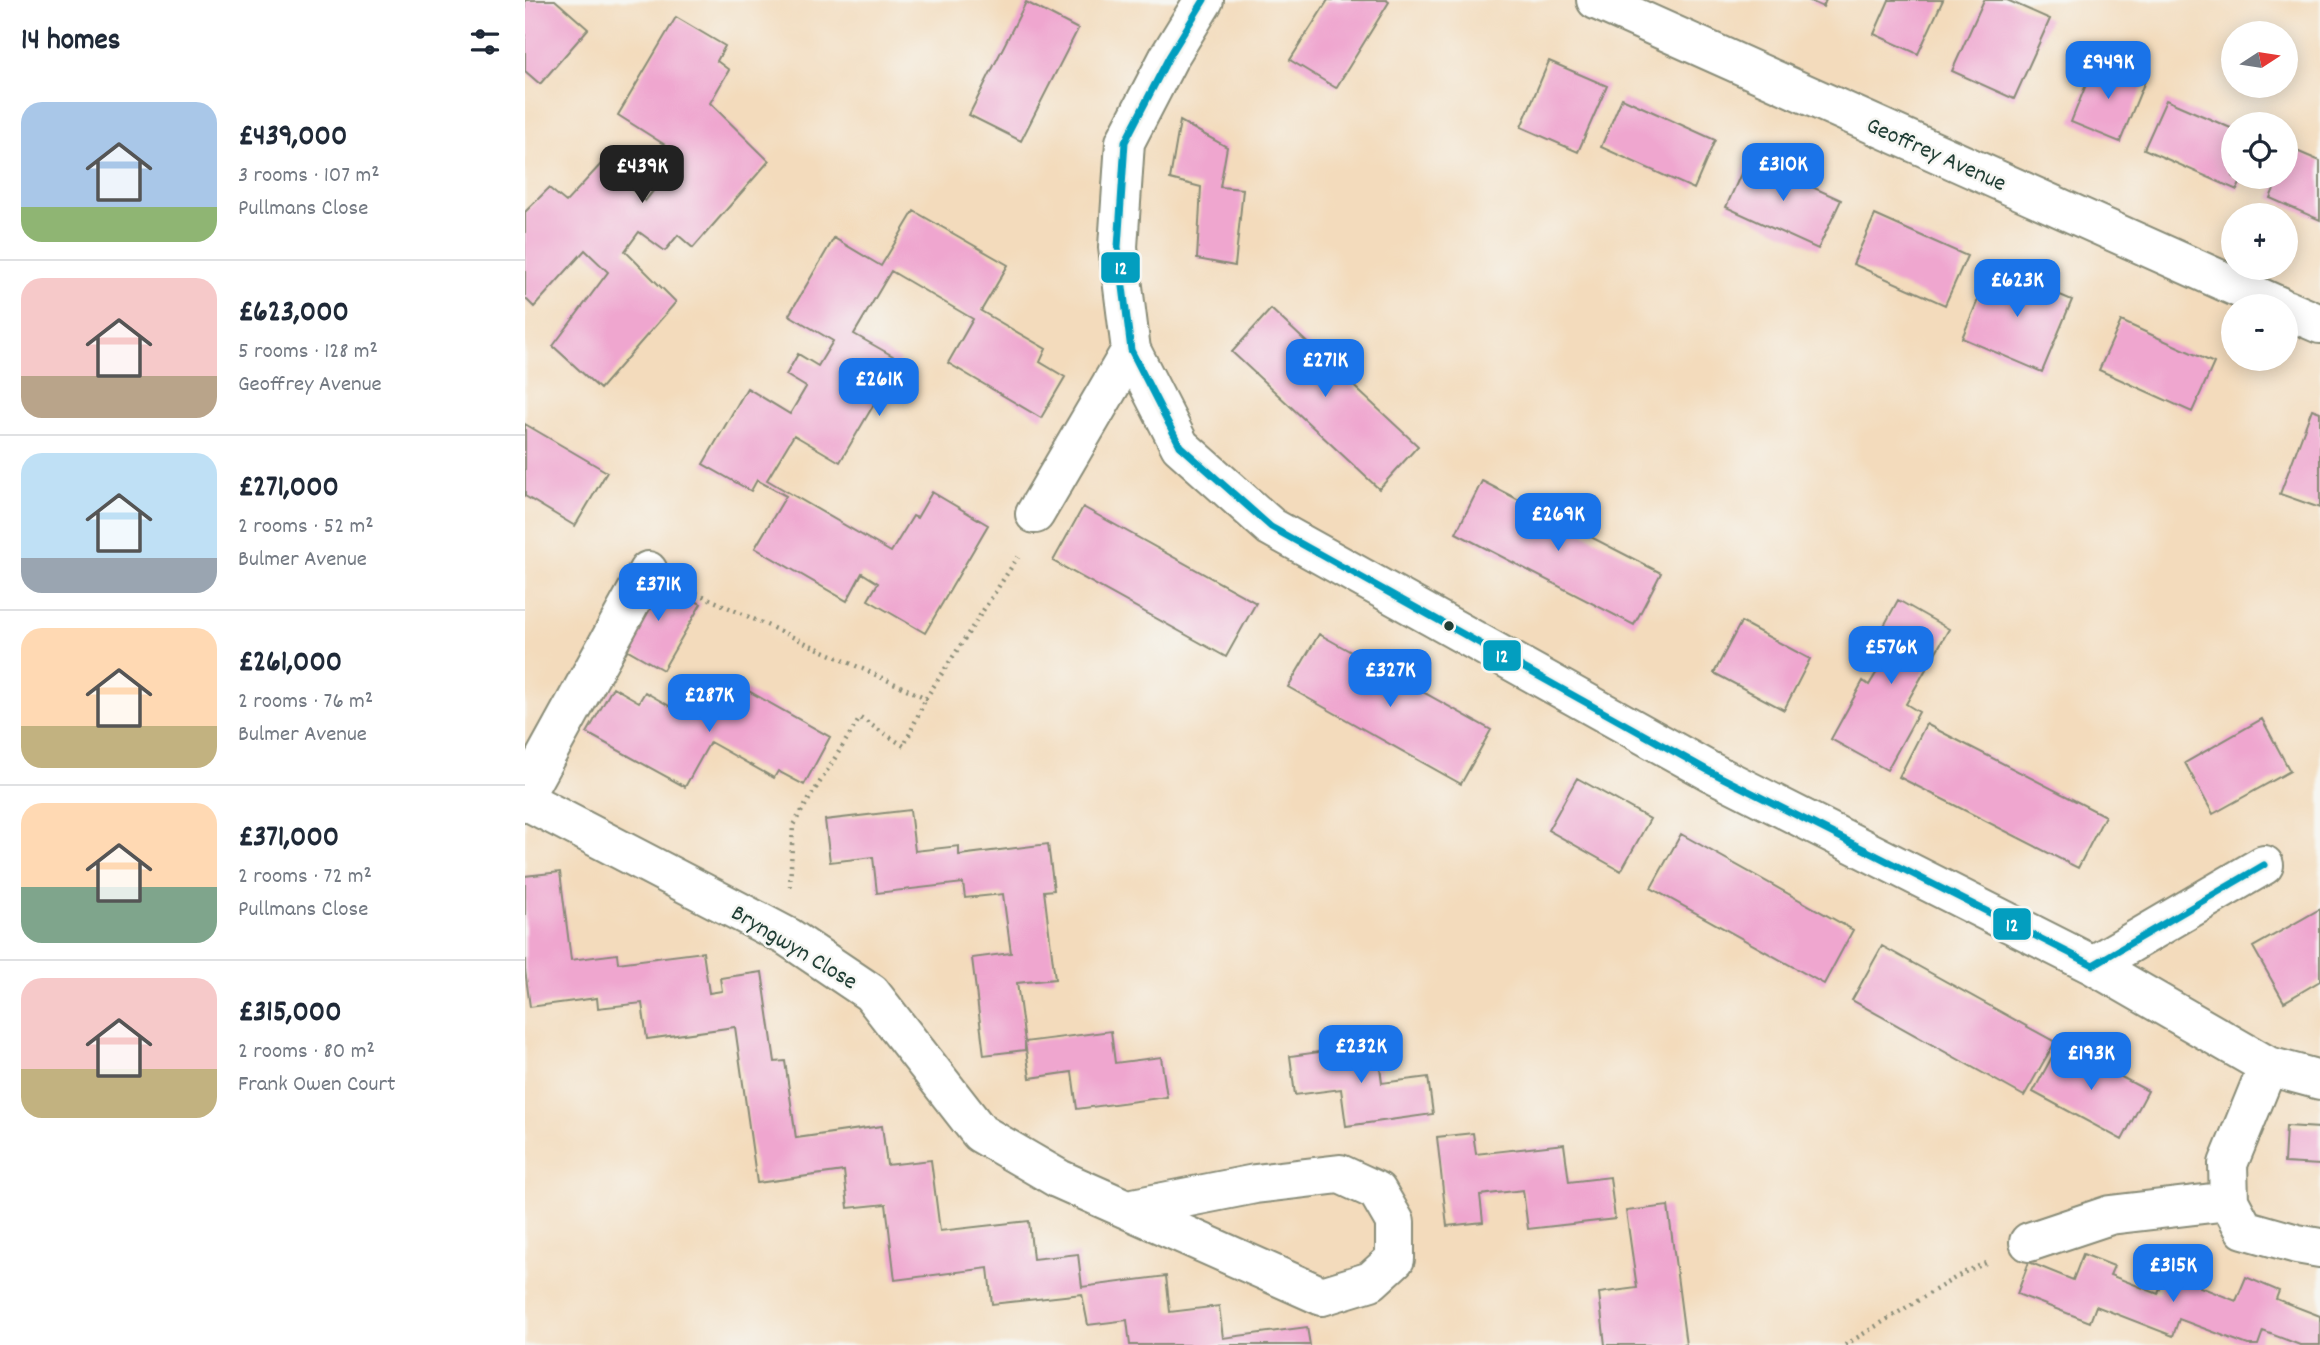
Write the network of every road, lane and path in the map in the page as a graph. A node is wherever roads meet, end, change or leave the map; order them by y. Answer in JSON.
{"nodes":[{"id":1,"x":1205,"y":0,"type":"edge"},
{"id":2,"x":1595,"y":0,"type":"edge"},
{"id":3,"x":2252,"y":294,"type":"edge"},
{"id":4,"x":2298,"y":315,"type":"edge"},
{"id":5,"x":2320,"y":324,"type":"edge"},
{"id":6,"x":1131,"y":350,"type":"junction"},
{"id":7,"x":1035,"y":514,"type":"joint"},
{"id":8,"x":648,"y":571,"type":"joint"},
{"id":9,"x":926,"y":698,"type":"junction"},
{"id":10,"x":525,"y":794,"type":"edge"},
{"id":11,"x":525,"y":800,"type":"edge"},
{"id":12,"x":2263,"y":865,"type":"dead end"},
{"id":13,"x":788,"y":937,"type":"junction"},
{"id":14,"x":2093,"y":965,"type":"junction"},
{"id":15,"x":2268,"y":1066,"type":"junction"},
{"id":16,"x":2320,"y":1080,"type":"edge"},
{"id":17,"x":1128,"y":1209,"type":"junction"},
{"id":18,"x":2237,"y":1215,"type":"junction"},
{"id":19,"x":2029,"y":1242,"type":"joint"},
{"id":20,"x":2320,"y":1248,"type":"edge"},
{"id":21,"x":1845,"y":1345,"type":"edge"}],
"edges":[{"from":1,"to":6,"type":"street"},
{"from":2,"to":3,"type":"street","name":"Geoffrey Avenue"},
{"from":4,"to":5,"type":"street"},
{"from":6,"to":7,"type":"street"},
{"from":6,"to":14,"type":"street"},
{"from":7,"to":9,"type":"path"},
{"from":8,"to":9,"type":"path"},
{"from":8,"to":10,"type":"street"},
{"from":9,"to":13,"type":"path"},
{"from":11,"to":13,"type":"street","name":"Bryngwyn Close"},
{"from":12,"to":14,"type":"street"},
{"from":13,"to":17,"type":"street","name":"Bryngwyn Close"},
{"from":14,"to":15,"type":"street"},
{"from":15,"to":16,"type":"street"},
{"from":15,"to":18,"type":"street"},
{"from":17,"to":17,"type":"street","name":"Bryngwyn Close"},
{"from":18,"to":19,"type":"street"},
{"from":18,"to":20,"type":"street"},
{"from":19,"to":21,"type":"path"}]}
